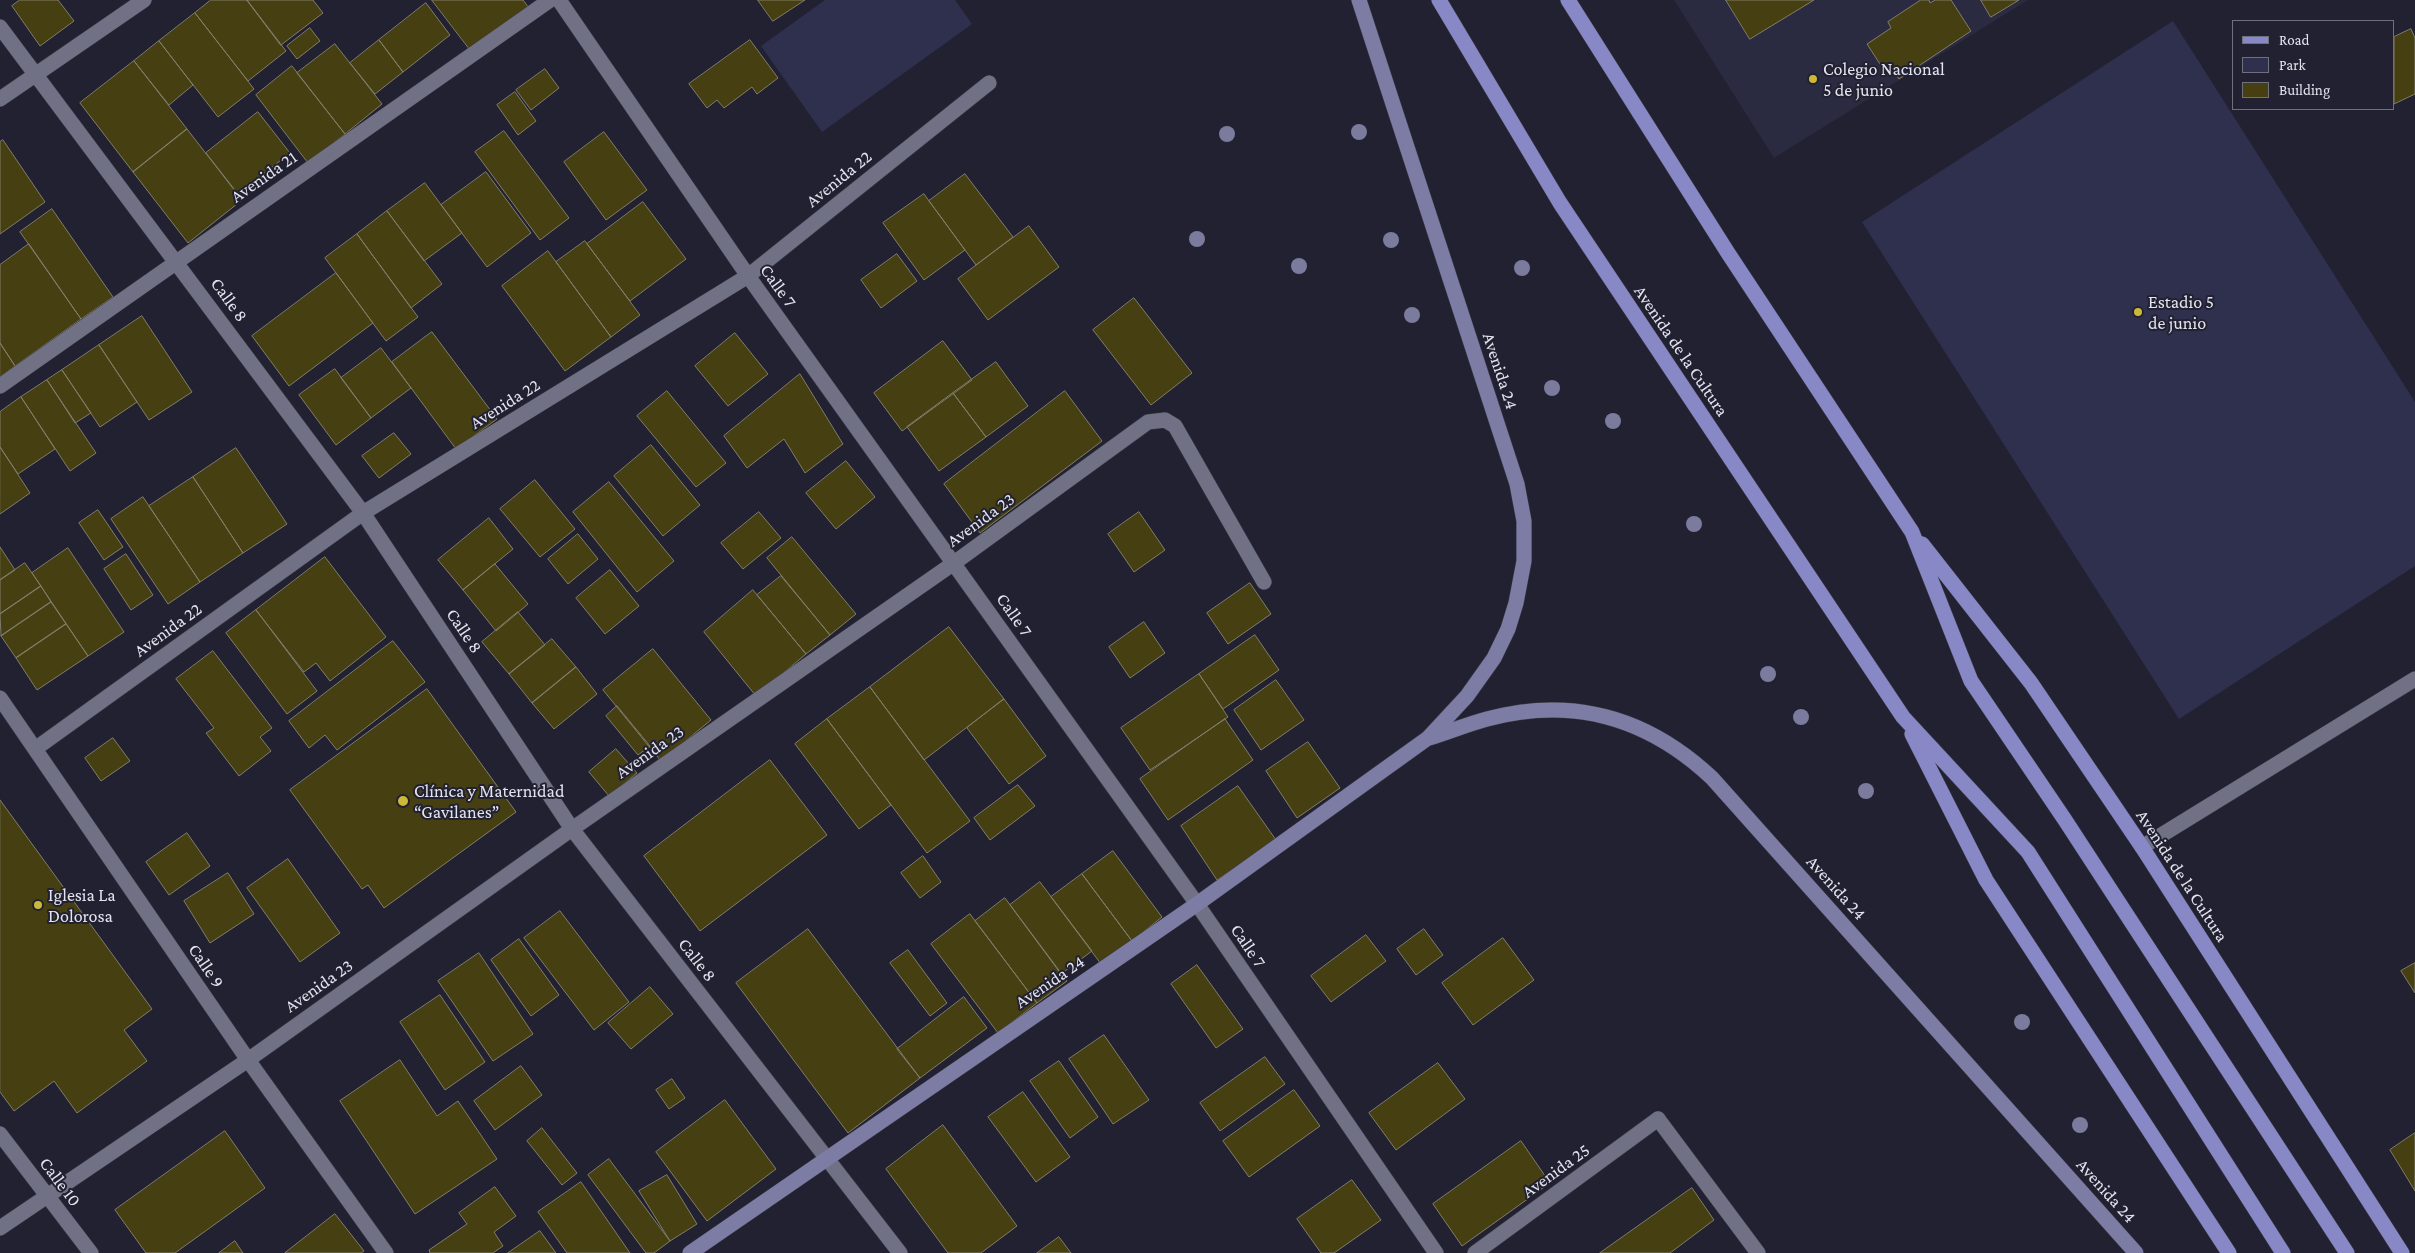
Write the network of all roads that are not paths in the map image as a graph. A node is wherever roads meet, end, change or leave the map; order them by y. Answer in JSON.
{"nodes":[{"id":1,"x":144,"y":0,"type":"edge"},
{"id":2,"x":550,"y":0,"type":"edge"},
{"id":3,"x":559,"y":0,"type":"edge"},
{"id":4,"x":1359,"y":0,"type":"edge"},
{"id":5,"x":1439,"y":0,"type":"edge"},
{"id":6,"x":1568,"y":0,"type":"edge"},
{"id":7,"x":0,"y":27,"type":"edge"},
{"id":8,"x":35,"y":74,"type":"junction"},
{"id":9,"x":989,"y":83,"type":"dead end"},
{"id":10,"x":0,"y":99,"type":"edge"},
{"id":11,"x":176,"y":260,"type":"junction"},
{"id":12,"x":748,"y":276,"type":"junction"},
{"id":13,"x":0,"y":386,"type":"edge"},
{"id":14,"x":363,"y":513,"type":"junction"},
{"id":15,"x":1912,"y":532,"type":"junction"},
{"id":16,"x":954,"y":563,"type":"junction"},
{"id":17,"x":1264,"y":582,"type":"dead end"},
{"id":18,"x":2415,"y":679,"type":"edge"},
{"id":19,"x":0,"y":698,"type":"edge"},
{"id":20,"x":1903,"y":717,"type":"junction"},
{"id":21,"x":1428,"y":738,"type":"junction"},
{"id":22,"x":35,"y":749,"type":"junction"},
{"id":23,"x":572,"y":829,"type":"junction"},
{"id":24,"x":2142,"y":847,"type":"junction"},
{"id":25,"x":1197,"y":904,"type":"junction"},
{"id":26,"x":248,"y":1060,"type":"junction"},
{"id":27,"x":0,"y":1134,"type":"edge"},
{"id":28,"x":827,"y":1158,"type":"junction"},
{"id":29,"x":48,"y":1196,"type":"junction"},
{"id":30,"x":0,"y":1228,"type":"edge"},
{"id":31,"x":91,"y":1253,"type":"edge"},
{"id":32,"x":386,"y":1253,"type":"edge"},
{"id":33,"x":690,"y":1253,"type":"edge"},
{"id":34,"x":900,"y":1253,"type":"edge"},
{"id":35,"x":1436,"y":1253,"type":"edge"},
{"id":36,"x":1475,"y":1253,"type":"edge"},
{"id":37,"x":1758,"y":1253,"type":"edge"},
{"id":38,"x":2136,"y":1253,"type":"edge"},
{"id":39,"x":2228,"y":1253,"type":"edge"},
{"id":40,"x":2283,"y":1253,"type":"edge"},
{"id":41,"x":2347,"y":1253,"type":"edge"},
{"id":42,"x":2402,"y":1253,"type":"edge"}],
"edges":[{"from":1,"to":8,"type":"street"},
{"from":2,"to":11,"type":"street","name":"Avenida 21"},
{"from":3,"to":12,"type":"street","name":"Calle 7"},
{"from":4,"to":21,"type":"main road","name":"Avenida 24"},
{"from":5,"to":20,"type":"main road","name":"Avenida de la Cultura"},
{"from":6,"to":15,"type":"main road","name":"Avenida de la Cultura"},
{"from":7,"to":8,"type":"street","name":"Calle 8"},
{"from":8,"to":10,"type":"street"},
{"from":8,"to":11,"type":"street","name":"Calle 8"},
{"from":9,"to":12,"type":"street","name":"Avenida 22"},
{"from":11,"to":13,"type":"street","name":"Avenida 21"},
{"from":11,"to":14,"type":"street","name":"Calle 8"},
{"from":12,"to":14,"type":"street","name":"Avenida 22"},
{"from":12,"to":16,"type":"street","name":"Calle 7"},
{"from":14,"to":22,"type":"street","name":"Avenida 22"},
{"from":14,"to":23,"type":"street","name":"Calle 8"},
{"from":15,"to":24,"type":"main road","name":"Avenida de la Cultura"},
{"from":15,"to":41,"type":"main road","name":"Avenida de la Cultura"},
{"from":16,"to":17,"type":"street","name":"Avenida 23"},
{"from":16,"to":23,"type":"street","name":"Avenida 23"},
{"from":16,"to":25,"type":"street","name":"Calle 7"},
{"from":18,"to":24,"type":"street"},
{"from":19,"to":22,"type":"street","name":"Calle 9"},
{"from":20,"to":39,"type":"main road","name":"Avenida de la Cultura"},
{"from":20,"to":40,"type":"main road","name":"Avenida de la Cultura"},
{"from":21,"to":25,"type":"main road","name":"Avenida 24"},
{"from":21,"to":38,"type":"main road","name":"Avenida 24"},
{"from":22,"to":26,"type":"street","name":"Calle 9"},
{"from":23,"to":26,"type":"street","name":"Avenida 23"},
{"from":23,"to":28,"type":"street","name":"Calle 8"},
{"from":24,"to":42,"type":"main road","name":"Avenida de la Cultura"},
{"from":25,"to":28,"type":"main road","name":"Avenida 24"},
{"from":25,"to":35,"type":"street","name":"Calle 7"},
{"from":26,"to":29,"type":"street","name":"Avenida 23"},
{"from":26,"to":32,"type":"street","name":"Calle 9"},
{"from":27,"to":29,"type":"street","name":"Calle 10"},
{"from":28,"to":33,"type":"main road","name":"Avenida 24"},
{"from":28,"to":34,"type":"street","name":"Calle 8"},
{"from":29,"to":30,"type":"street","name":"Avenida 23"},
{"from":29,"to":31,"type":"street","name":"Calle 10"},
{"from":36,"to":37,"type":"street","name":"Avenida 25"}]}
